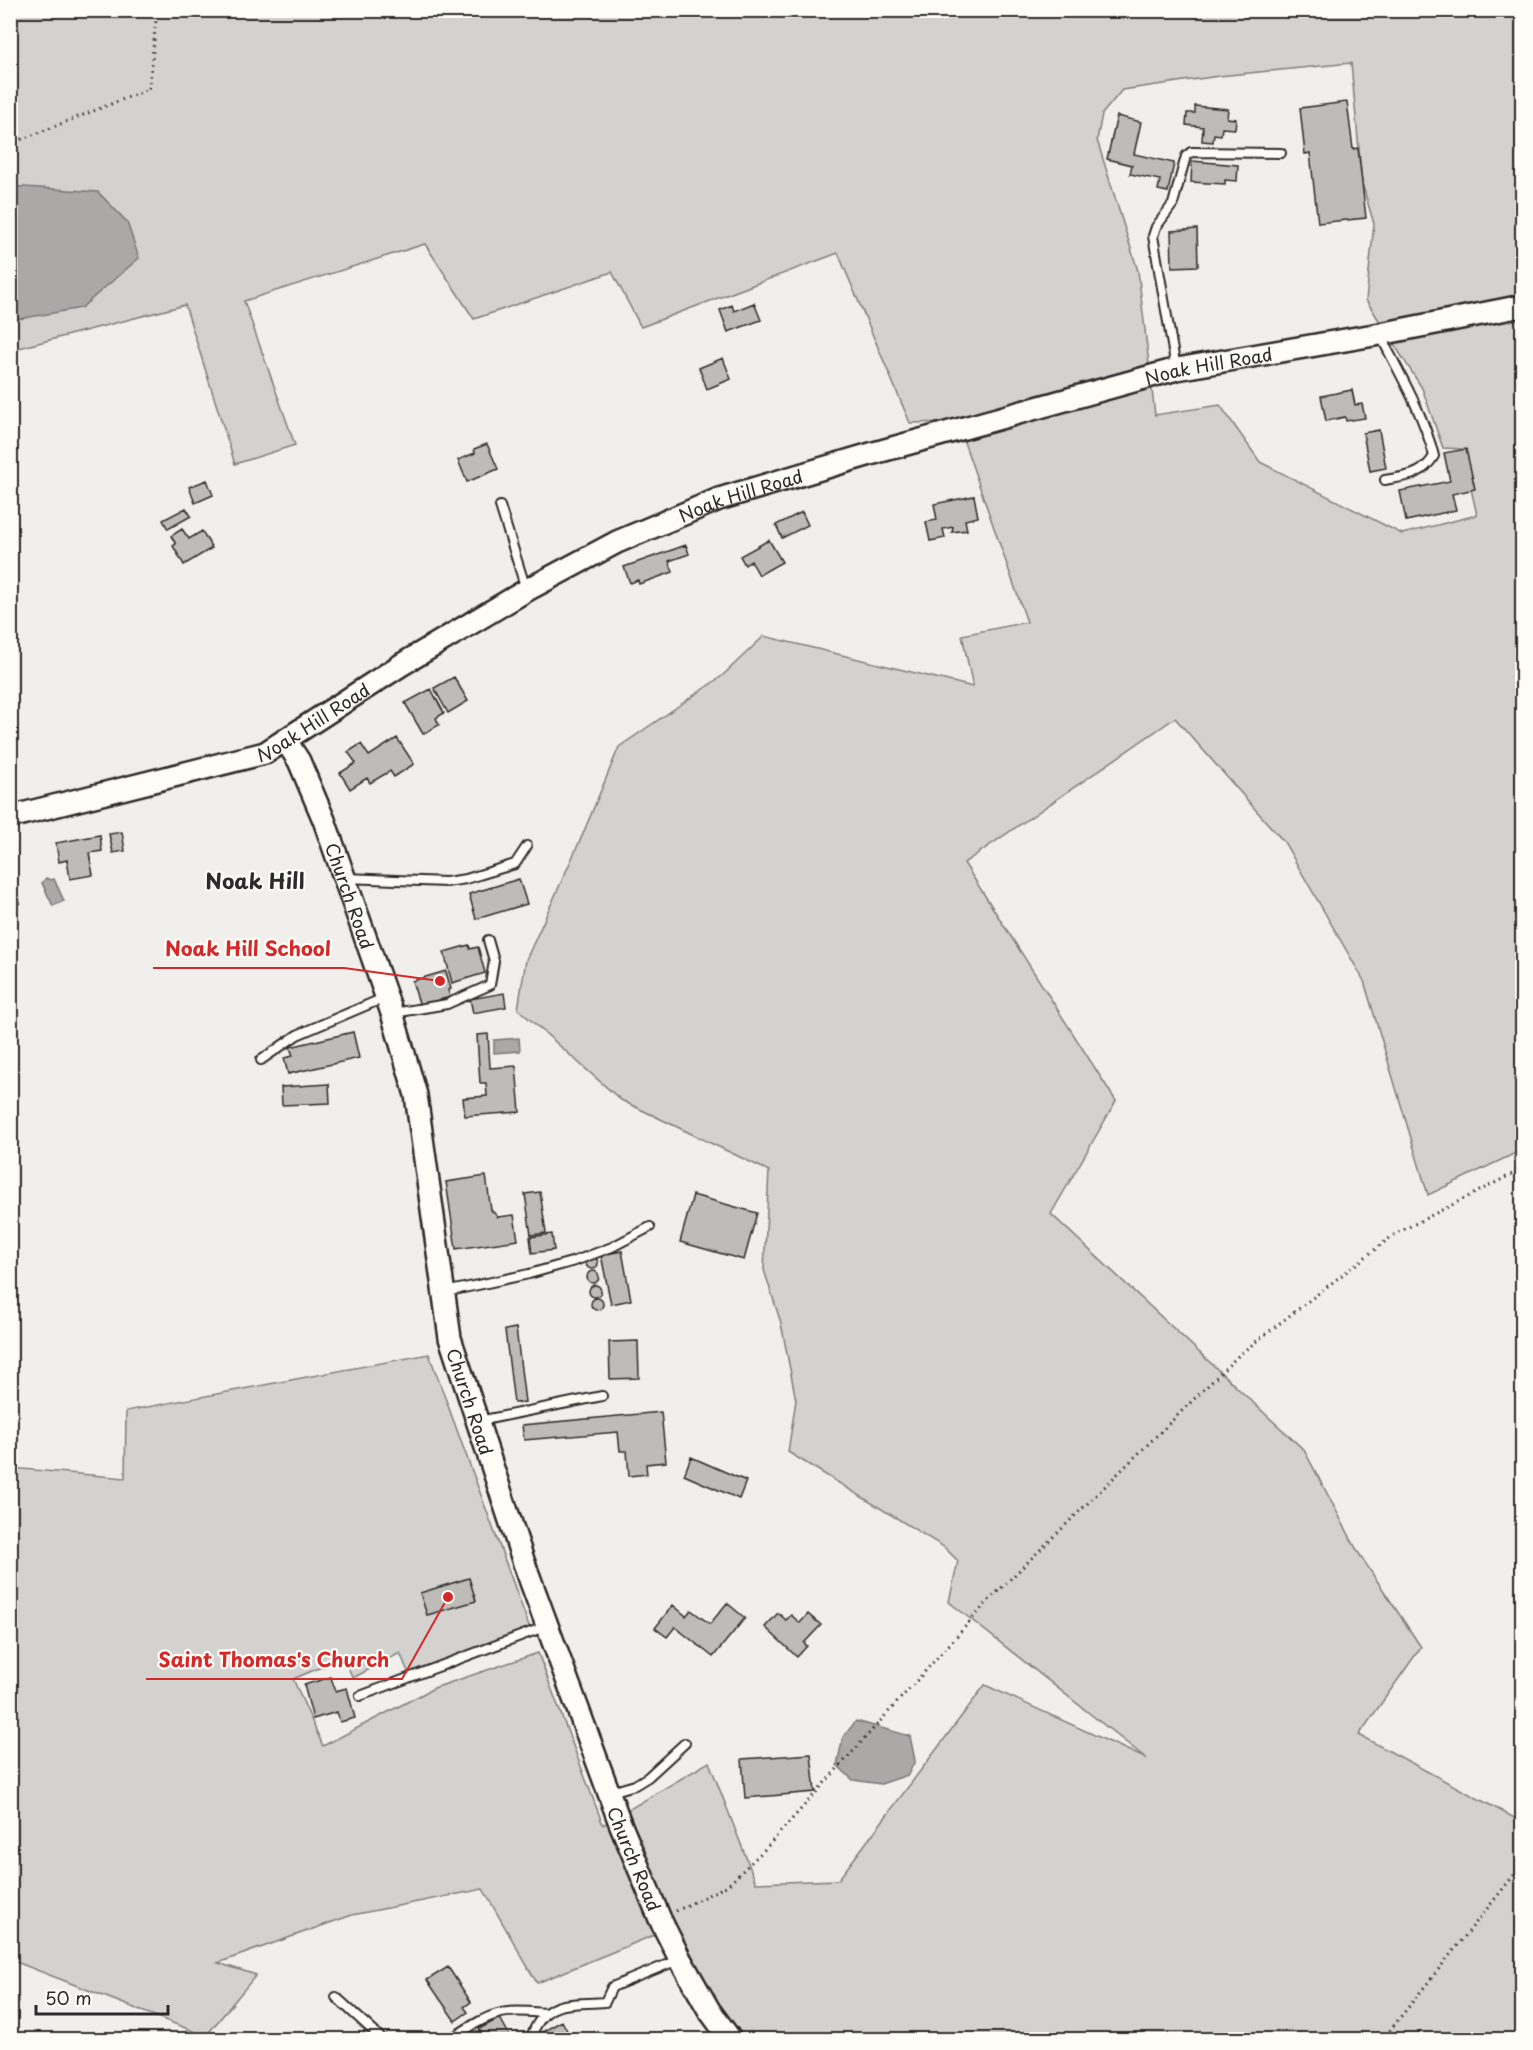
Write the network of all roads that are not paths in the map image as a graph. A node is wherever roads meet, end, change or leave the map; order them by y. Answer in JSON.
{"nodes":[{"id":1,"x":1281,"y":153,"type":"dead end"},
{"id":2,"x":1522,"y":306,"type":"edge"},
{"id":3,"x":1380,"y":334,"type":"junction"},
{"id":4,"x":1177,"y":369,"type":"junction"},
{"id":5,"x":1385,"y":480,"type":"dead end"},
{"id":6,"x":500,"y":506,"type":"dead end"},
{"id":7,"x":527,"y":590,"type":"junction"},
{"id":8,"x":286,"y":741,"type":"junction"},
{"id":9,"x":10,"y":817,"type":"edge"},
{"id":10,"x":527,"y":846,"type":"dead end"},
{"id":11,"x":345,"y":878,"type":"junction"},
{"id":12,"x":488,"y":940,"type":"dead end"},
{"id":13,"x":390,"y":1005,"type":"junction"},
{"id":14,"x":261,"y":1060,"type":"dead end"},
{"id":15,"x":650,"y":1227,"type":"dead end"},
{"id":16,"x":444,"y":1292,"type":"junction"},
{"id":17,"x":602,"y":1396,"type":"dead end"},
{"id":18,"x":478,"y":1421,"type":"junction"},
{"id":19,"x":548,"y":1626,"type":"junction"},
{"id":20,"x":360,"y":1696,"type":"dead end"},
{"id":21,"x":685,"y":1743,"type":"dead end"},
{"id":22,"x":610,"y":1792,"type":"junction"},
{"id":23,"x":680,"y":1959,"type":"junction"},
{"id":24,"x":336,"y":1997,"type":"dead end"},
{"id":25,"x":545,"y":2013,"type":"junction"},
{"id":26,"x":382,"y":2040,"type":"edge"},
{"id":27,"x":449,"y":2040,"type":"edge"},
{"id":28,"x":530,"y":2040,"type":"edge"},
{"id":29,"x":731,"y":2040,"type":"edge"}],
"edges":[{"from":1,"to":4,"type":"lane"},
{"from":2,"to":3,"type":"street","name":"Noak Hill Road"},
{"from":3,"to":4,"type":"street","name":"Noak Hill Road"},
{"from":3,"to":5,"type":"lane"},
{"from":4,"to":7,"type":"street","name":"Noak Hill Road"},
{"from":6,"to":7,"type":"lane"},
{"from":7,"to":8,"type":"street","name":"Noak Hill Road"},
{"from":8,"to":9,"type":"street","name":"Noak Hill Road"},
{"from":8,"to":11,"type":"street","name":"Church Road"},
{"from":10,"to":11,"type":"lane"},
{"from":11,"to":13,"type":"street","name":"Church Road"},
{"from":12,"to":13,"type":"lane"},
{"from":13,"to":14,"type":"lane"},
{"from":13,"to":16,"type":"street","name":"Church Road"},
{"from":15,"to":16,"type":"lane"},
{"from":16,"to":18,"type":"street","name":"Church Road"},
{"from":17,"to":18,"type":"lane"},
{"from":18,"to":19,"type":"street","name":"Church Road"},
{"from":19,"to":20,"type":"lane"},
{"from":19,"to":22,"type":"street","name":"Church Road"},
{"from":21,"to":22,"type":"lane"},
{"from":22,"to":23,"type":"street","name":"Church Road"},
{"from":23,"to":25,"type":"lane"},
{"from":23,"to":29,"type":"street","name":"Church Road"},
{"from":24,"to":26,"type":"lane"},
{"from":25,"to":27,"type":"lane"},
{"from":25,"to":28,"type":"lane"}]}
